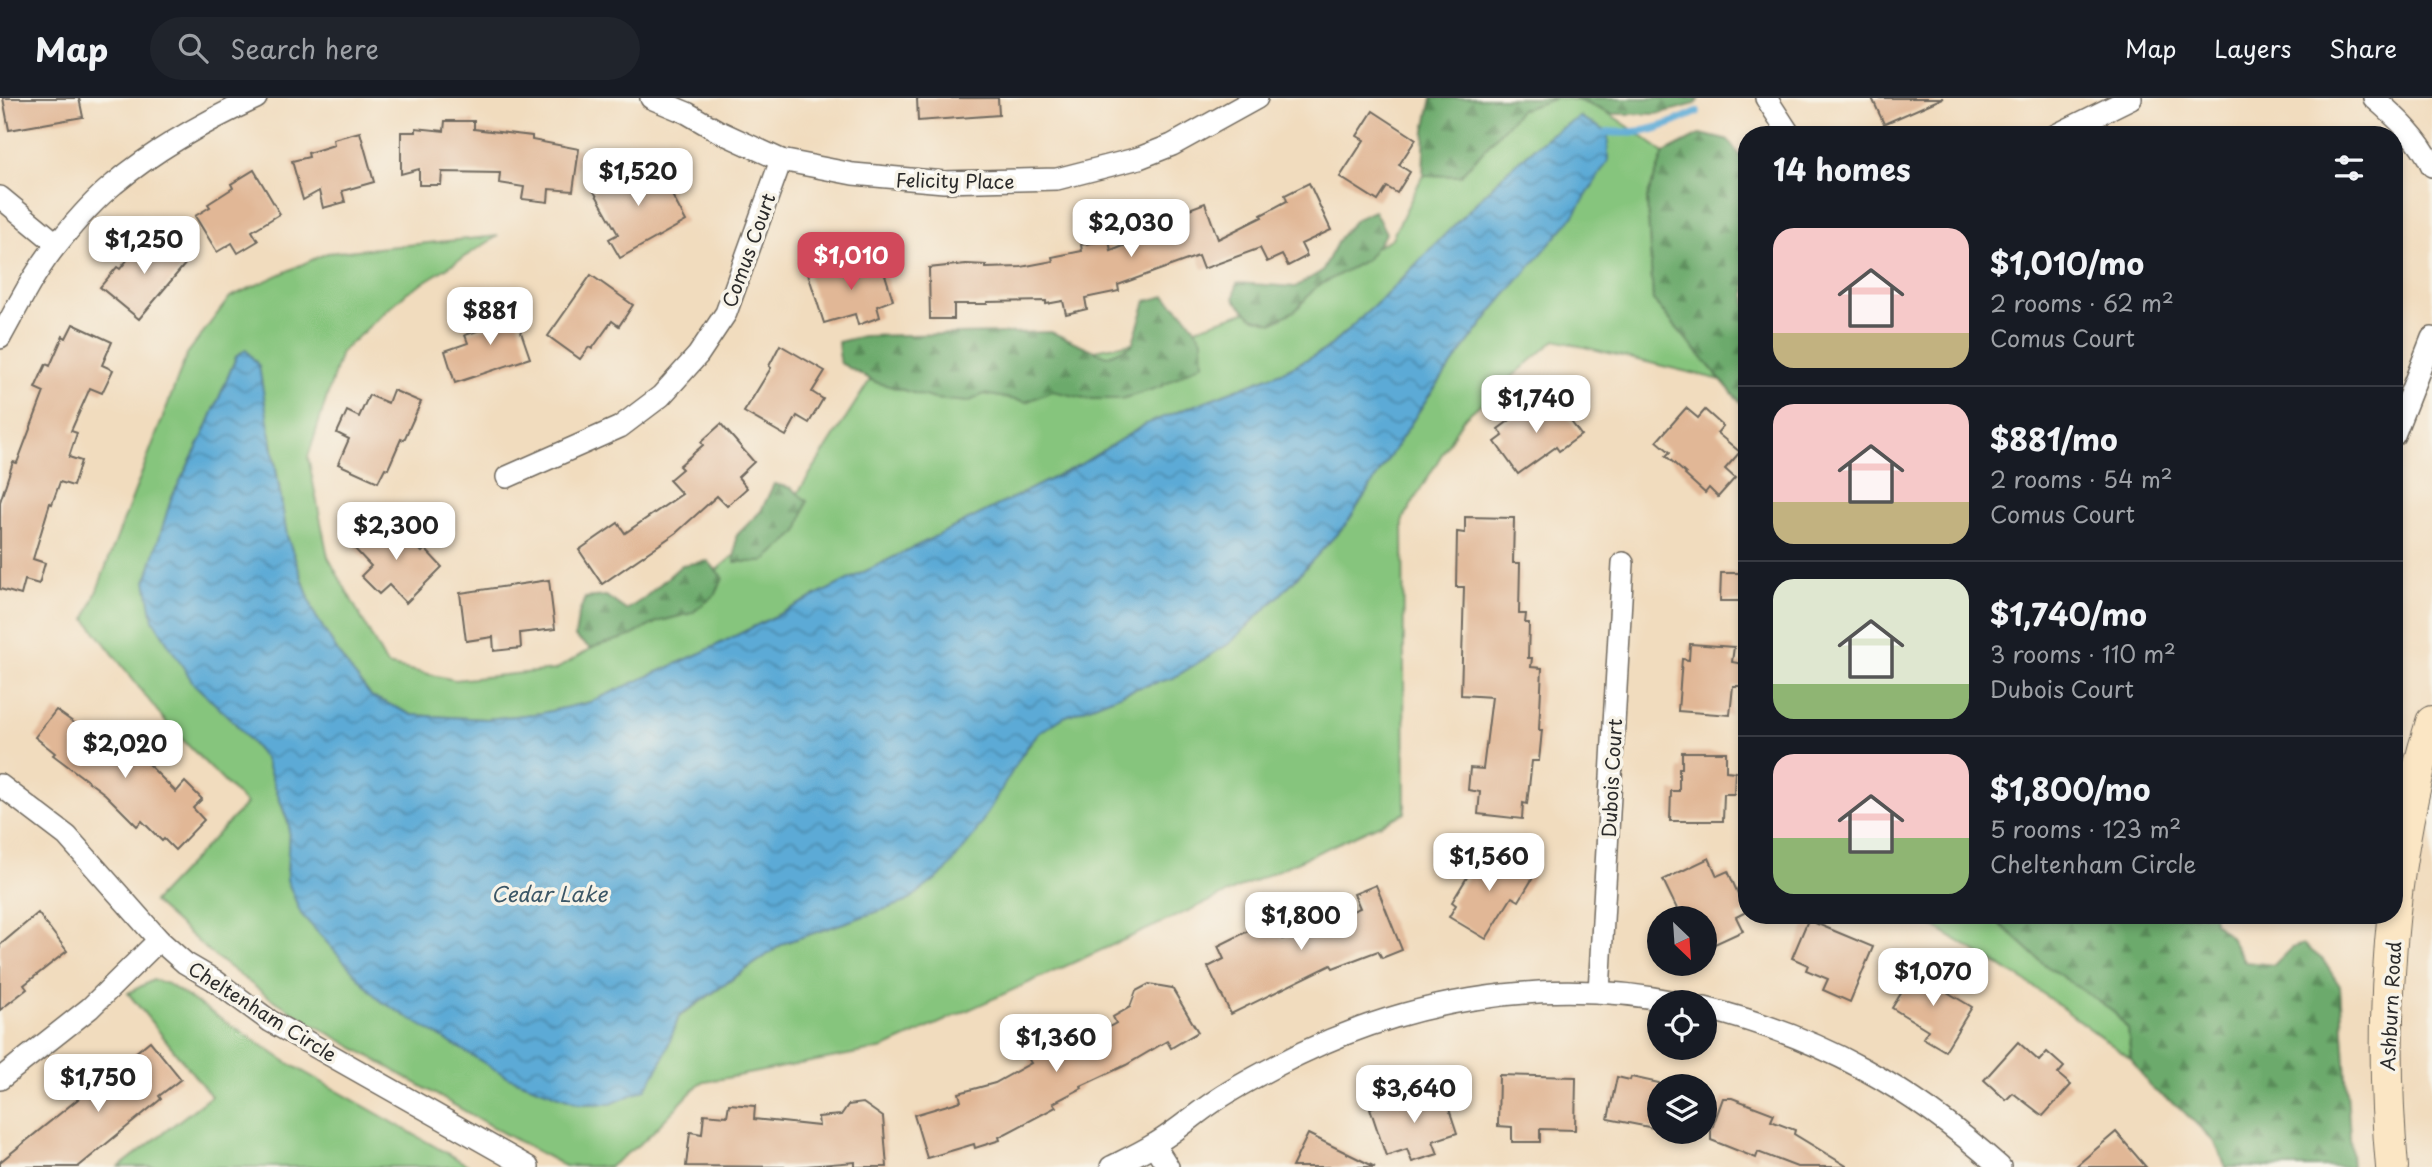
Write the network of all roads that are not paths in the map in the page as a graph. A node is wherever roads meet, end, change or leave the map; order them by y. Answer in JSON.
{"nodes":[{"id":1,"x":256,"y":98,"type":"edge"},
{"id":2,"x":651,"y":98,"type":"edge"},
{"id":3,"x":1257,"y":98,"type":"edge"},
{"id":4,"x":1766,"y":98,"type":"edge"},
{"id":5,"x":2131,"y":98,"type":"edge"},
{"id":6,"x":2374,"y":98,"type":"edge"},
{"id":7,"x":1784,"y":126,"type":"edge"},
{"id":8,"x":2074,"y":126,"type":"edge"},
{"id":9,"x":780,"y":160,"type":"junction"},
{"id":10,"x":2432,"y":166,"type":"edge"},
{"id":11,"x":0,"y":197,"type":"edge"},
{"id":12,"x":57,"y":244,"type":"junction"},
{"id":13,"x":0,"y":338,"type":"edge"},
{"id":14,"x":2432,"y":338,"type":"edge"},
{"id":15,"x":2403,"y":412,"type":"edge"},
{"id":16,"x":507,"y":477,"type":"dead end"},
{"id":17,"x":1623,"y":563,"type":"dead end"},
{"id":18,"x":2432,"y":722,"type":"edge"},
{"id":19,"x":0,"y":785,"type":"edge"},
{"id":20,"x":2403,"y":853,"type":"edge"},
{"id":21,"x":2394,"y":924,"type":"edge"},
{"id":22,"x":159,"y":940,"type":"junction"},
{"id":23,"x":1599,"y":992,"type":"junction"},
{"id":24,"x":1647,"y":999,"type":"edge"},
{"id":25,"x":1717,"y":1012,"type":"edge"},
{"id":26,"x":0,"y":1079,"type":"edge"},
{"id":27,"x":1154,"y":1145,"type":"junction"},
{"id":28,"x":528,"y":1167,"type":"edge"},
{"id":29,"x":1111,"y":1167,"type":"edge"},
{"id":30,"x":1168,"y":1167,"type":"edge"},
{"id":31,"x":2000,"y":1167,"type":"edge"},
{"id":32,"x":2392,"y":1167,"type":"edge"}],
"edges":[{"from":1,"to":12,"type":"street"},
{"from":2,"to":9,"type":"street","name":"Felicity Place"},
{"from":3,"to":9,"type":"street","name":"Felicity Place"},
{"from":4,"to":7,"type":"street"},
{"from":5,"to":8,"type":"street"},
{"from":6,"to":10,"type":"street"},
{"from":9,"to":16,"type":"street","name":"Comus Court"},
{"from":11,"to":12,"type":"street"},
{"from":12,"to":13,"type":"street"},
{"from":14,"to":15,"type":"street"},
{"from":17,"to":23,"type":"street","name":"Dubois Court"},
{"from":18,"to":20,"type":"main road","name":"Ashburn Road"},
{"from":19,"to":22,"type":"street","name":"Cheltenham Circle"},
{"from":21,"to":32,"type":"main road","name":"Ashburn Road"},
{"from":22,"to":26,"type":"street"},
{"from":22,"to":28,"type":"street","name":"Cheltenham Circle"},
{"from":23,"to":24,"type":"street"},
{"from":23,"to":27,"type":"street"},
{"from":25,"to":31,"type":"street"},
{"from":27,"to":29,"type":"street"},
{"from":27,"to":30,"type":"street"}]}
